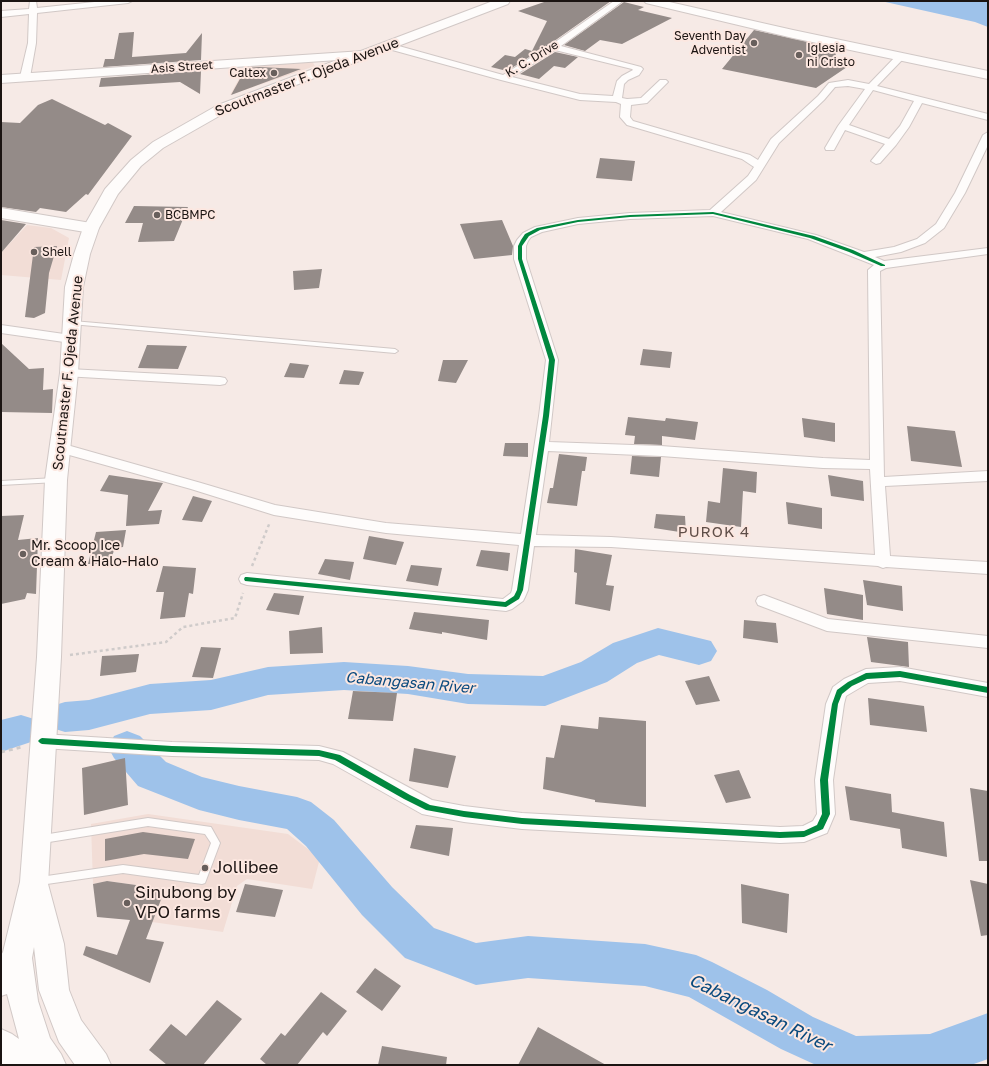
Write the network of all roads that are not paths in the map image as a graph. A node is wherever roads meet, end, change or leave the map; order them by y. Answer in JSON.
{"nodes":[{"id":1,"x":33,"y":1,"type":"edge"},
{"id":2,"x":128,"y":1,"type":"edge"},
{"id":3,"x":504,"y":1,"type":"edge"},
{"id":4,"x":619,"y":1,"type":"edge"},
{"id":5,"x":650,"y":1,"type":"edge"},
{"id":6,"x":33,"y":11,"type":"junction"},
{"id":7,"x":1,"y":14,"type":"edge"},
{"id":8,"x":388,"y":46,"type":"junction"},
{"id":9,"x":554,"y":47,"type":"junction"},
{"id":10,"x":363,"y":55,"type":"junction"},
{"id":11,"x":902,"y":56,"type":"junction"},
{"id":12,"x":988,"y":75,"type":"edge"},
{"id":13,"x":25,"y":77,"type":"junction"},
{"id":14,"x":504,"y":78,"type":"junction"},
{"id":15,"x":1,"y":79,"type":"edge"},
{"id":16,"x":663,"y":82,"type":"dead end"},
{"id":17,"x":871,"y":87,"type":"junction"},
{"id":18,"x":622,"y":100,"type":"junction"},
{"id":19,"x":919,"y":100,"type":"junction"},
{"id":20,"x":988,"y":117,"type":"edge"},
{"id":21,"x":843,"y":126,"type":"junction"},
{"id":22,"x":988,"y":135,"type":"edge"},
{"id":23,"x":892,"y":143,"type":"junction"},
{"id":24,"x":830,"y":148,"type":"dead end"},
{"id":25,"x":876,"y":161,"type":"dead end"},
{"id":26,"x":759,"y":166,"type":"junction"},
{"id":27,"x":1,"y":213,"type":"edge"},
{"id":28,"x":713,"y":213,"type":"junction"},
{"id":29,"x":91,"y":228,"type":"junction"},
{"id":30,"x":988,"y":251,"type":"edge"},
{"id":31,"x":863,"y":256,"type":"junction"},
{"id":32,"x":883,"y":265,"type":"junction"},
{"id":33,"x":1,"y":329,"type":"edge"},
{"id":34,"x":71,"y":331,"type":"junction"},
{"id":35,"x":395,"y":352,"type":"dead end"},
{"id":36,"x":69,"y":373,"type":"junction"},
{"id":37,"x":220,"y":381,"type":"dead end"},
{"id":38,"x":541,"y":446,"type":"junction"},
{"id":39,"x":60,"y":448,"type":"junction"},
{"id":40,"x":877,"y":465,"type":"junction"},
{"id":41,"x":988,"y":476,"type":"edge"},
{"id":42,"x":56,"y":480,"type":"junction"},
{"id":43,"x":877,"y":482,"type":"junction"},
{"id":44,"x":1,"y":483,"type":"edge"},
{"id":45,"x":527,"y":540,"type":"junction"},
{"id":46,"x":883,"y":562,"type":"junction"},
{"id":47,"x":988,"y":568,"type":"edge"},
{"id":48,"x":247,"y":579,"type":"road end"},
{"id":49,"x":764,"y":601,"type":"dead end"},
{"id":50,"x":988,"y":642,"type":"edge"},
{"id":51,"x":988,"y":690,"type":"edge"},
{"id":52,"x":42,"y":741,"type":"junction"},
{"id":53,"x":36,"y":840,"type":"junction"},
{"id":54,"x":34,"y":882,"type":"junction"},
{"id":55,"x":9,"y":970,"type":"edge"},
{"id":56,"x":1,"y":1045,"type":"edge"},
{"id":57,"x":27,"y":1065,"type":"edge"},
{"id":58,"x":50,"y":1065,"type":"edge"},
{"id":59,"x":95,"y":1065,"type":"edge"}],
"edges":[{"from":1,"to":6,"type":"street"},
{"from":2,"to":6,"type":"street"},
{"from":3,"to":8,"type":"highway","name":"Scoutmaster F. Ojeda Avenue"},
{"from":4,"to":9,"type":"street","name":"K. C. Drive"},
{"from":5,"to":11,"type":"main road"},
{"from":6,"to":7,"type":"street"},
{"from":6,"to":13,"type":"street"},
{"from":8,"to":10,"type":"highway","name":"Scoutmaster F. Ojeda Avenue"},
{"from":8,"to":14,"type":"street","name":"K. C. Drive"},
{"from":9,"to":14,"type":"street","name":"K. C. Drive"},
{"from":9,"to":18,"type":"street"},
{"from":10,"to":13,"type":"main road","name":"Asis Street"},
{"from":10,"to":29,"type":"highway","name":"Scoutmaster F. Ojeda Avenue"},
{"from":11,"to":12,"type":"main road"},
{"from":11,"to":17,"type":"street"},
{"from":13,"to":15,"type":"main road","name":"Asis Street"},
{"from":14,"to":18,"type":"street"},
{"from":16,"to":18,"type":"street"},
{"from":17,"to":19,"type":"street"},
{"from":17,"to":21,"type":"street"},
{"from":17,"to":26,"type":"street"},
{"from":18,"to":26,"type":"street"},
{"from":19,"to":20,"type":"street"},
{"from":19,"to":23,"type":"street"},
{"from":21,"to":23,"type":"street"},
{"from":21,"to":24,"type":"street"},
{"from":22,"to":31,"type":"street"},
{"from":23,"to":25,"type":"street"},
{"from":26,"to":28,"type":"street"},
{"from":27,"to":29,"type":"main road"},
{"from":28,"to":31,"type":"street"},
{"from":28,"to":38,"type":"street"},
{"from":29,"to":34,"type":"highway","name":"Scoutmaster F. Ojeda Avenue"},
{"from":30,"to":32,"type":"street"},
{"from":31,"to":32,"type":"street"},
{"from":32,"to":40,"type":"street"},
{"from":33,"to":34,"type":"street"},
{"from":34,"to":35,"type":"lane"},
{"from":34,"to":36,"type":"highway","name":"Scoutmaster F. Ojeda Avenue"},
{"from":36,"to":37,"type":"street"},
{"from":36,"to":39,"type":"highway","name":"Scoutmaster F. Ojeda Avenue"},
{"from":38,"to":40,"type":"street"},
{"from":38,"to":45,"type":"street"},
{"from":39,"to":42,"type":"highway","name":"Scoutmaster F. Ojeda Avenue"},
{"from":39,"to":45,"type":"street"},
{"from":40,"to":43,"type":"street"},
{"from":41,"to":43,"type":"street"},
{"from":42,"to":44,"type":"lane"},
{"from":42,"to":52,"type":"highway","name":"Scoutmaster F. Ojeda Avenue"},
{"from":43,"to":46,"type":"street"},
{"from":45,"to":46,"type":"street"},
{"from":45,"to":48,"type":"street"},
{"from":46,"to":47,"type":"street"},
{"from":49,"to":50,"type":"street"},
{"from":51,"to":52,"type":"street"},
{"from":52,"to":53,"type":"highway","name":"Scoutmaster F. Ojeda Avenue"},
{"from":53,"to":54,"type":"highway","name":"Scoutmaster F. Ojeda Avenue"},
{"from":53,"to":54,"type":"lane"},
{"from":54,"to":55,"type":"highway","name":"Scoutmaster F. Ojeda Avenue"},
{"from":54,"to":59,"type":"highway","name":"Scoutmaster F. Ojeda Avenue"},
{"from":55,"to":58,"type":"highway","name":"Scoutmaster F. Ojeda Avenue"},
{"from":56,"to":57,"type":"highway"}]}
